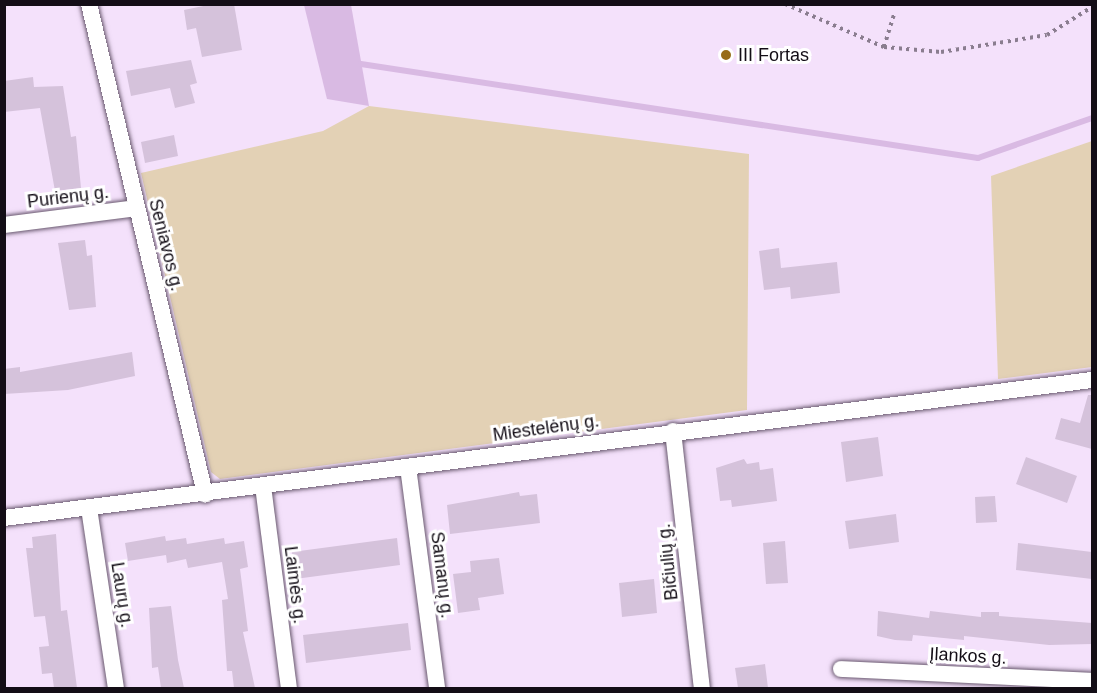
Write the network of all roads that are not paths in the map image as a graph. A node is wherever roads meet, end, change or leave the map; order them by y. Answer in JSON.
{"nodes":[{"id":1,"x":89,"y":4,"type":"edge"},
{"id":2,"x":137,"y":208,"type":"junction"},
{"id":3,"x":4,"y":225,"type":"edge"},
{"id":4,"x":1092,"y":380,"type":"edge"},
{"id":5,"x":673,"y":431,"type":"junction"},
{"id":6,"x":408,"y":467,"type":"junction"},
{"id":7,"x":263,"y":486,"type":"junction"},
{"id":8,"x":205,"y":494,"type":"junction"},
{"id":9,"x":89,"y":508,"type":"junction"},
{"id":10,"x":4,"y":518,"type":"edge"},
{"id":11,"x":841,"y":669,"type":"dead end"},
{"id":12,"x":1092,"y":681,"type":"edge"},
{"id":13,"x":116,"y":688,"type":"edge"},
{"id":14,"x":289,"y":688,"type":"edge"},
{"id":15,"x":436,"y":688,"type":"edge"},
{"id":16,"x":702,"y":688,"type":"edge"}],
"edges":[{"from":1,"to":2,"type":"street","name":"Seniavos g."},
{"from":2,"to":3,"type":"street","name":"Purienų g."},
{"from":2,"to":8,"type":"street","name":"Seniavos g."},
{"from":4,"to":5,"type":"street","name":"Miestelėnų g."},
{"from":5,"to":6,"type":"street","name":"Miestelėnų g."},
{"from":5,"to":16,"type":"street","name":"Bičiulių g."},
{"from":6,"to":7,"type":"street","name":"Miestelėnų g."},
{"from":6,"to":15,"type":"street","name":"Samanų g."},
{"from":7,"to":8,"type":"street","name":"Miestelėnų g."},
{"from":7,"to":14,"type":"street","name":"Laimės g."},
{"from":8,"to":9,"type":"street","name":"Miestelėnų g."},
{"from":9,"to":10,"type":"street","name":"Miestelėnų g."},
{"from":9,"to":13,"type":"street","name":"Laurų g."},
{"from":11,"to":12,"type":"street","name":"Įlankos g."}]}
